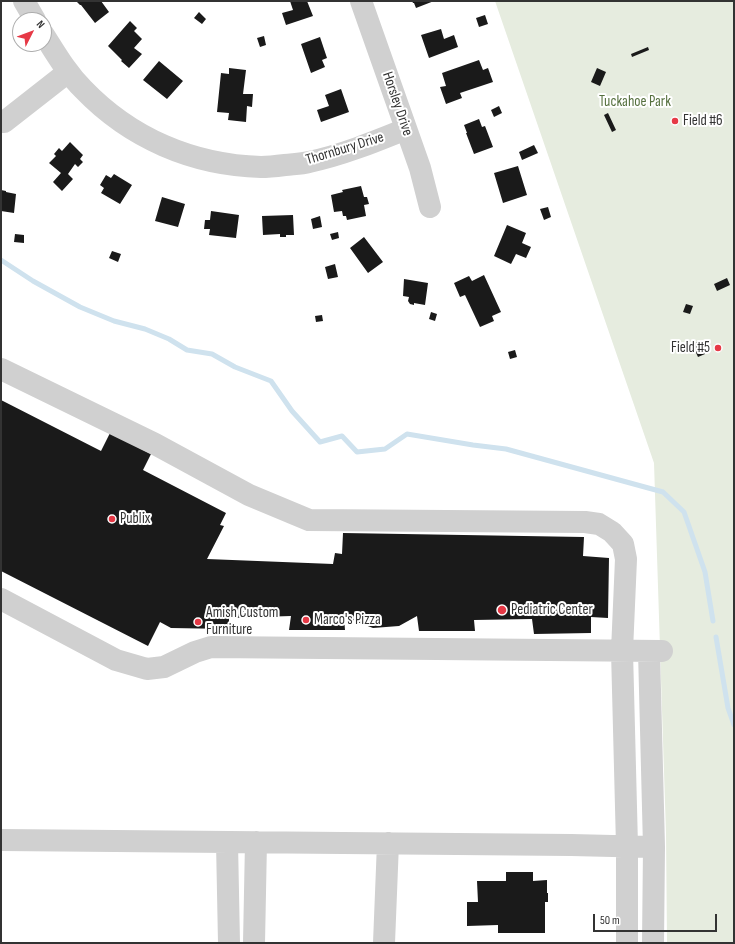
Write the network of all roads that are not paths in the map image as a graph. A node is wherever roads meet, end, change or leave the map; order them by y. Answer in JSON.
{"nodes":[{"id":1,"x":24,"y":1,"type":"edge"},
{"id":2,"x":361,"y":1,"type":"edge"},
{"id":3,"x":30,"y":12,"type":"edge"},
{"id":4,"x":52,"y":48,"type":"edge"},
{"id":5,"x":68,"y":72,"type":"junction"},
{"id":6,"x":4,"y":122,"type":"dead end"},
{"id":7,"x":406,"y":129,"type":"junction"},
{"id":8,"x":430,"y":207,"type":"dead end"},
{"id":9,"x":1,"y":368,"type":"edge"},
{"id":10,"x":1,"y":599,"type":"edge"},
{"id":11,"x":622,"y":651,"type":"junction"},
{"id":12,"x":1,"y":840,"type":"edge"},
{"id":13,"x":227,"y":842,"type":"junction"},
{"id":14,"x":256,"y":842,"type":"junction"},
{"id":15,"x":388,"y":843,"type":"junction"},
{"id":16,"x":627,"y":846,"type":"junction"},
{"id":17,"x":654,"y":847,"type":"junction"},
{"id":18,"x":229,"y":943,"type":"edge"},
{"id":19,"x":254,"y":943,"type":"edge"},
{"id":20,"x":384,"y":943,"type":"edge"},
{"id":21,"x":627,"y":943,"type":"edge"},
{"id":22,"x":653,"y":943,"type":"edge"}],
"edges":[{"from":1,"to":3,"type":"street"},
{"from":2,"to":7,"type":"street","name":"Horsley Drive"},
{"from":4,"to":5,"type":"street","name":"Thornbury Drive"},
{"from":5,"to":6,"type":"street"},
{"from":5,"to":7,"type":"street","name":"Thornbury Drive"},
{"from":7,"to":8,"type":"street","name":"Horsley Drive"},
{"from":9,"to":11,"type":"street"},
{"from":10,"to":11,"type":"street"},
{"from":11,"to":16,"type":"street"},
{"from":11,"to":17,"type":"street"},
{"from":12,"to":13,"type":"street"},
{"from":13,"to":14,"type":"street"},
{"from":13,"to":18,"type":"street"},
{"from":14,"to":15,"type":"street"},
{"from":14,"to":19,"type":"street"},
{"from":15,"to":16,"type":"street"},
{"from":15,"to":20,"type":"street"},
{"from":16,"to":17,"type":"street"},
{"from":16,"to":21,"type":"street"},
{"from":17,"to":22,"type":"street"}]}
